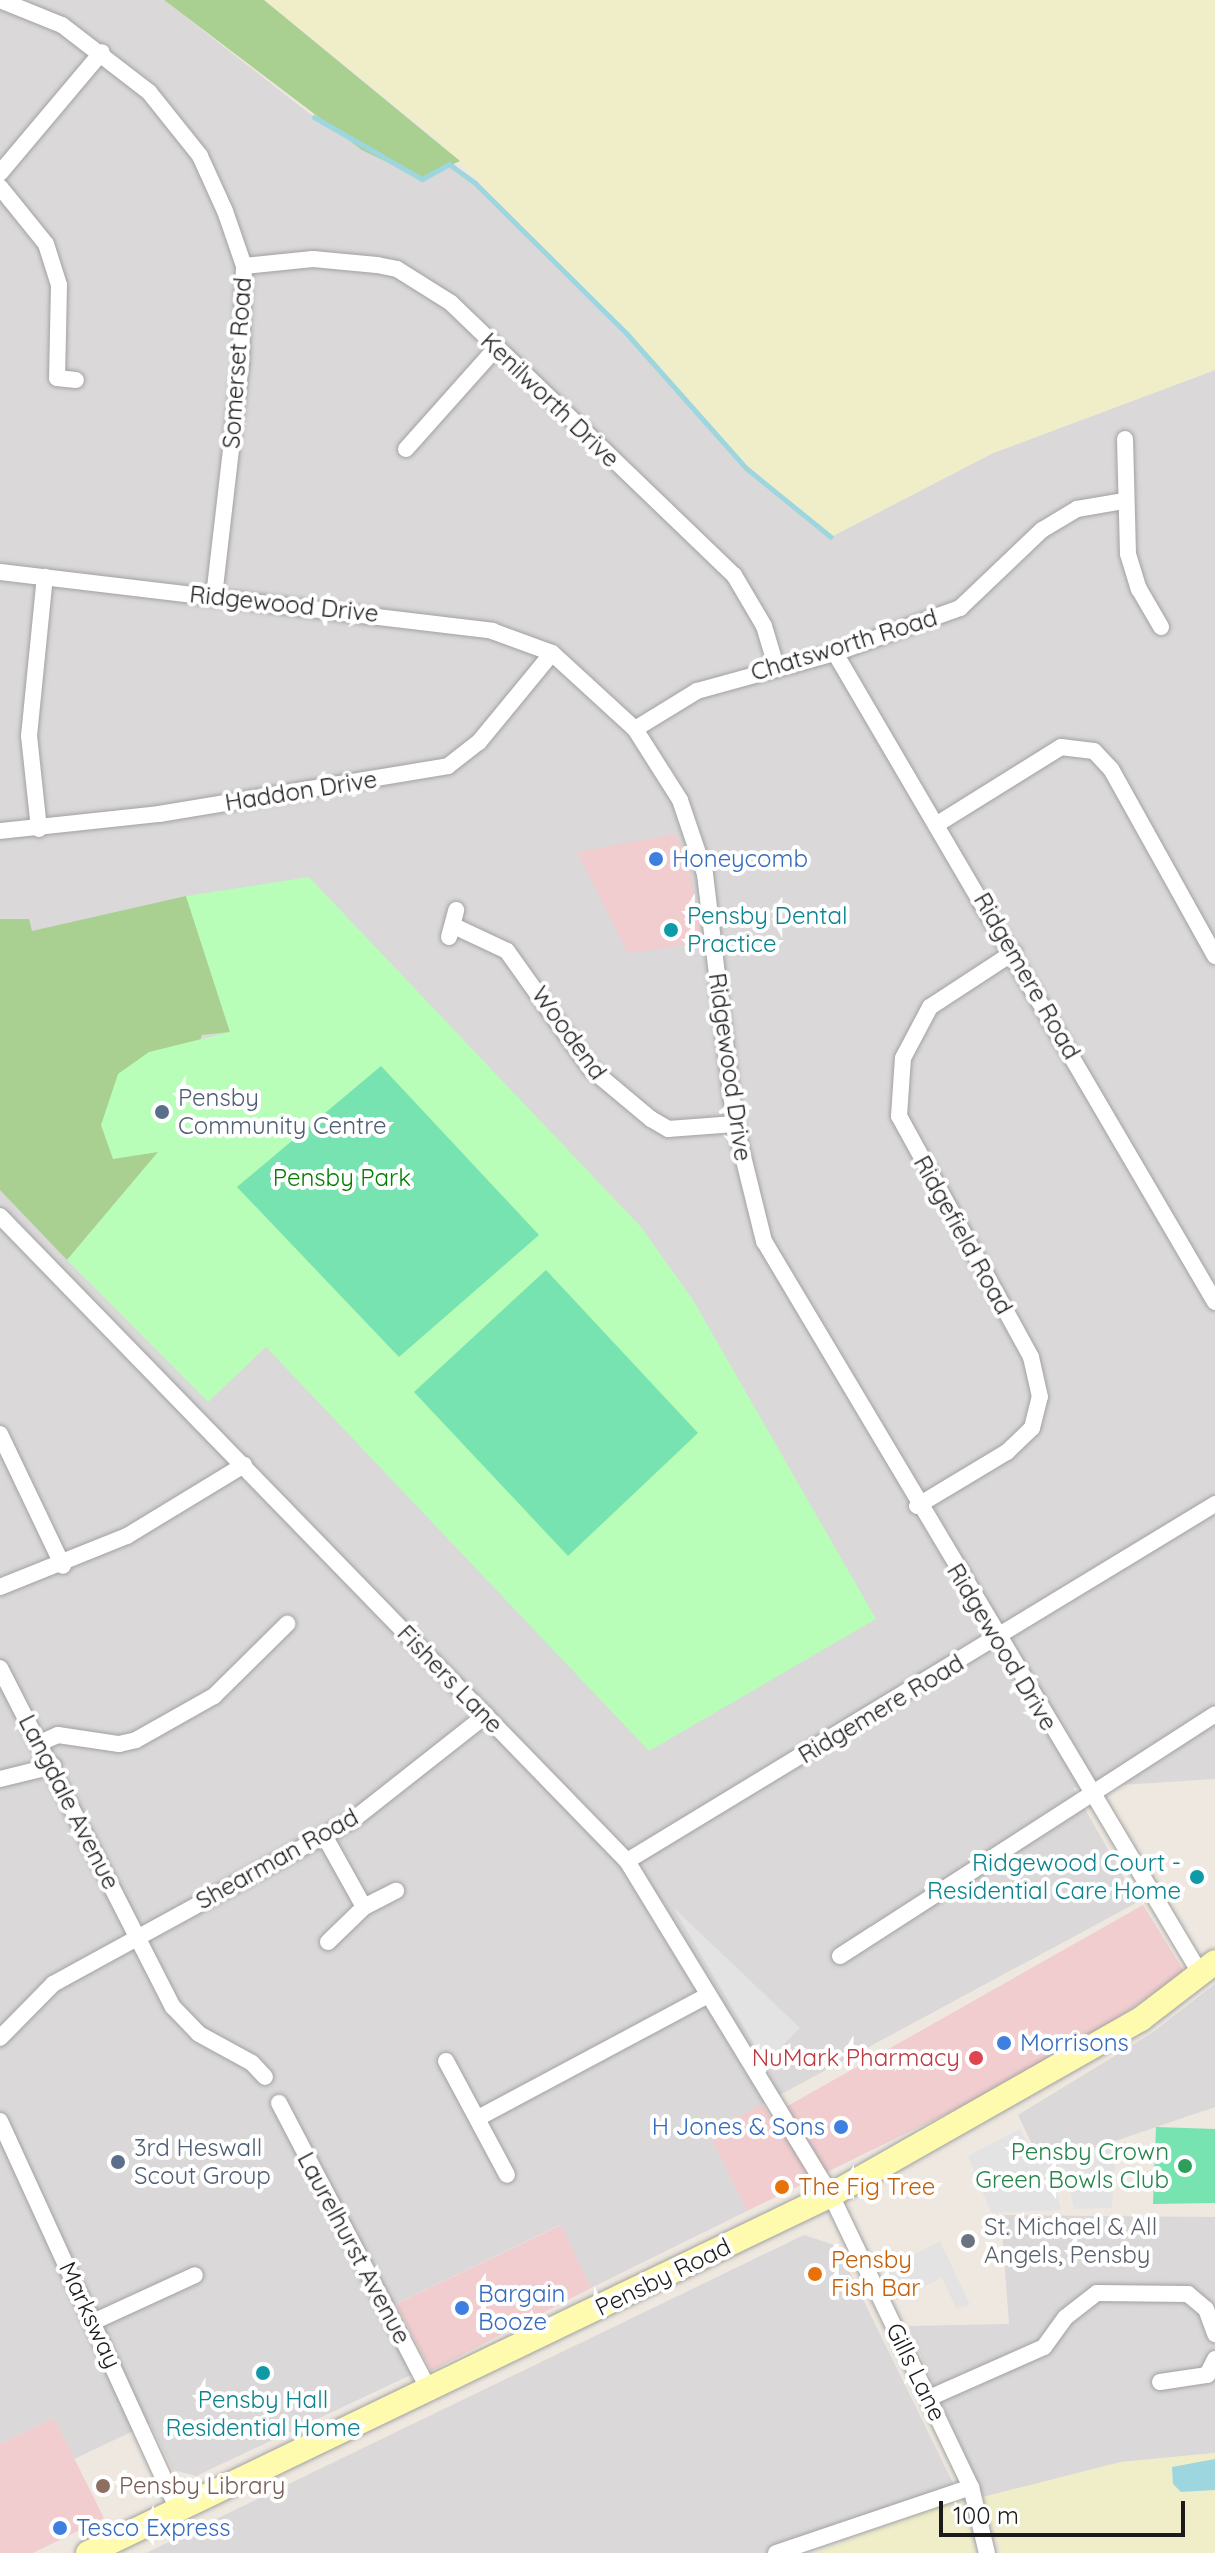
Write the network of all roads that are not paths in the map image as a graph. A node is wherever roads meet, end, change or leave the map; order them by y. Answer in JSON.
{"nodes":[{"id":1,"x":0,"y":0,"type":"edge"},
{"id":2,"x":102,"y":52,"type":"junction"},
{"id":3,"x":0,"y":173,"type":"edge"},
{"id":4,"x":0,"y":187,"type":"edge"},
{"id":5,"x":244,"y":266,"type":"junction"},
{"id":6,"x":495,"y":349,"type":"junction"},
{"id":7,"x":76,"y":380,"type":"dead end"},
{"id":8,"x":1125,"y":439,"type":"dead end"},
{"id":9,"x":406,"y":449,"type":"dead end"},
{"id":10,"x":1124,"y":501,"type":"junction"},
{"id":11,"x":0,"y":572,"type":"edge"},
{"id":12,"x":45,"y":577,"type":"junction"},
{"id":13,"x":214,"y":597,"type":"junction"},
{"id":14,"x":1161,"y":627,"type":"dead end"},
{"id":15,"x":552,"y":653,"type":"junction"},
{"id":16,"x":835,"y":653,"type":"junction"},
{"id":17,"x":776,"y":666,"type":"junction"},
{"id":18,"x":635,"y":729,"type":"junction"},
{"id":19,"x":939,"y":823,"type":"junction"},
{"id":20,"x":39,"y":829,"type":"junction"},
{"id":21,"x":0,"y":831,"type":"edge"},
{"id":22,"x":456,"y":910,"type":"dead end"},
{"id":23,"x":1014,"y":952,"type":"junction"},
{"id":24,"x":1215,"y":956,"type":"edge"},
{"id":25,"x":735,"y":1124,"type":"junction"},
{"id":26,"x":0,"y":1216,"type":"edge"},
{"id":27,"x":1213,"y":1296,"type":"edge"},
{"id":28,"x":0,"y":1434,"type":"edge"},
{"id":29,"x":244,"y":1465,"type":"junction"},
{"id":30,"x":1215,"y":1504,"type":"edge"},
{"id":31,"x":917,"y":1506,"type":"junction"},
{"id":32,"x":63,"y":1566,"type":"junction"},
{"id":33,"x":0,"y":1587,"type":"edge"},
{"id":34,"x":287,"y":1624,"type":"dead end"},
{"id":35,"x":996,"y":1639,"type":"junction"},
{"id":36,"x":0,"y":1668,"type":"edge"},
{"id":37,"x":1215,"y":1714,"type":"edge"},
{"id":38,"x":486,"y":1715,"type":"junction"},
{"id":39,"x":42,"y":1742,"type":"junction"},
{"id":40,"x":53,"y":1766,"type":"junction"},
{"id":41,"x":0,"y":1779,"type":"edge"},
{"id":42,"x":1092,"y":1795,"type":"junction"},
{"id":43,"x":325,"y":1837,"type":"junction"},
{"id":44,"x":627,"y":1861,"type":"junction"},
{"id":45,"x":396,"y":1891,"type":"dead end"},
{"id":46,"x":364,"y":1907,"type":"junction"},
{"id":47,"x":138,"y":1936,"type":"junction"},
{"id":48,"x":328,"y":1942,"type":"dead end"},
{"id":49,"x":840,"y":1956,"type":"dead end"},
{"id":50,"x":1208,"y":1967,"type":"edge"},
{"id":51,"x":708,"y":1995,"type":"junction"},
{"id":52,"x":1,"y":2034,"type":"edge"},
{"id":53,"x":446,"y":2061,"type":"dead end"},
{"id":54,"x":265,"y":2077,"type":"dead end"},
{"id":55,"x":279,"y":2103,"type":"dead end"},
{"id":56,"x":478,"y":2118,"type":"junction"},
{"id":57,"x":0,"y":2121,"type":"edge"},
{"id":58,"x":507,"y":2175,"type":"dead end"},
{"id":59,"x":831,"y":2195,"type":"junction"},
{"id":60,"x":195,"y":2275,"type":"dead end"},
{"id":61,"x":93,"y":2322,"type":"junction"},
{"id":62,"x":1215,"y":2334,"type":"edge"},
{"id":63,"x":1215,"y":2359,"type":"edge"},
{"id":64,"x":1211,"y":2378,"type":"edge"},
{"id":65,"x":1160,"y":2382,"type":"dead end"},
{"id":66,"x":430,"y":2392,"type":"junction"},
{"id":67,"x":929,"y":2398,"type":"junction"},
{"id":68,"x":971,"y":2487,"type":"junction"},
{"id":69,"x":178,"y":2510,"type":"junction"},
{"id":70,"x":95,"y":2552,"type":"edge"},
{"id":71,"x":776,"y":2553,"type":"edge"},
{"id":72,"x":987,"y":2553,"type":"edge"}],
"edges":[{"from":1,"to":2,"type":"street","name":"Somerset Road"},
{"from":2,"to":3,"type":"street"},
{"from":2,"to":5,"type":"street","name":"Somerset Road"},
{"from":4,"to":7,"type":"street"},
{"from":5,"to":6,"type":"street","name":"Kenilworth Drive"},
{"from":5,"to":13,"type":"street","name":"Somerset Road"},
{"from":6,"to":9,"type":"street"},
{"from":6,"to":17,"type":"street","name":"Kenilworth Drive"},
{"from":8,"to":10,"type":"street"},
{"from":10,"to":14,"type":"street"},
{"from":10,"to":16,"type":"street","name":"Chatsworth Road"},
{"from":11,"to":12,"type":"street","name":"Ridgewood Drive"},
{"from":12,"to":13,"type":"street","name":"Ridgewood Drive"},
{"from":12,"to":20,"type":"street"},
{"from":13,"to":15,"type":"street","name":"Ridgewood Drive"},
{"from":15,"to":18,"type":"street","name":"Ridgewood Drive"},
{"from":15,"to":20,"type":"street","name":"Haddon Drive"},
{"from":16,"to":17,"type":"street","name":"Chatsworth Road"},
{"from":16,"to":19,"type":"street","name":"Ridgemere Road"},
{"from":17,"to":18,"type":"street","name":"Chatsworth Road"},
{"from":18,"to":25,"type":"street","name":"Ridgewood Drive"},
{"from":19,"to":23,"type":"street","name":"Ridgemere Road"},
{"from":19,"to":24,"type":"street"},
{"from":20,"to":21,"type":"street","name":"Haddon Drive"},
{"from":22,"to":25,"type":"street","name":"Woodend"},
{"from":23,"to":27,"type":"street","name":"Ridgemere Road"},
{"from":23,"to":31,"type":"street","name":"Ridgefield Road"},
{"from":25,"to":31,"type":"street","name":"Ridgewood Drive"},
{"from":26,"to":29,"type":"street","name":"Fishers Lane"},
{"from":28,"to":32,"type":"street"},
{"from":29,"to":32,"type":"street"},
{"from":29,"to":38,"type":"street","name":"Fishers Lane"},
{"from":30,"to":35,"type":"street","name":"Ridgemere Road"},
{"from":31,"to":35,"type":"street","name":"Ridgewood Drive"},
{"from":32,"to":33,"type":"street"},
{"from":34,"to":39,"type":"street"},
{"from":35,"to":42,"type":"street","name":"Ridgewood Drive"},
{"from":35,"to":44,"type":"street","name":"Ridgemere Road"},
{"from":36,"to":39,"type":"street","name":"Langdale Avenue"},
{"from":37,"to":42,"type":"street"},
{"from":38,"to":43,"type":"street","name":"Shearman Road"},
{"from":38,"to":44,"type":"street","name":"Fishers Lane"},
{"from":39,"to":40,"type":"street","name":"Langdale Avenue"},
{"from":40,"to":41,"type":"street"},
{"from":40,"to":47,"type":"street","name":"Langdale Avenue"},
{"from":42,"to":49,"type":"street"},
{"from":42,"to":50,"type":"street","name":"Ridgewood Drive"},
{"from":43,"to":46,"type":"street"},
{"from":43,"to":47,"type":"street","name":"Shearman Road"},
{"from":44,"to":51,"type":"street","name":"Fishers Lane"},
{"from":45,"to":46,"type":"street"},
{"from":46,"to":48,"type":"street"},
{"from":47,"to":52,"type":"street"},
{"from":47,"to":54,"type":"street"},
{"from":50,"to":59,"type":"main road","name":"Pensby Road"},
{"from":51,"to":56,"type":"street"},
{"from":51,"to":59,"type":"street","name":"Fishers Lane"},
{"from":53,"to":56,"type":"street"},
{"from":55,"to":66,"type":"street","name":"Laurelhurst Avenue"},
{"from":56,"to":58,"type":"street"},
{"from":57,"to":61,"type":"street","name":"Marksway"},
{"from":59,"to":66,"type":"main road","name":"Pensby Road"},
{"from":59,"to":67,"type":"street","name":"Gills Lane"},
{"from":60,"to":61,"type":"street"},
{"from":61,"to":69,"type":"street","name":"Marksway"},
{"from":62,"to":67,"type":"street"},
{"from":63,"to":64,"type":"street"},
{"from":64,"to":65,"type":"street"},
{"from":66,"to":69,"type":"main road","name":"Pensby Road"},
{"from":67,"to":68,"type":"street","name":"Gills Lane"},
{"from":68,"to":71,"type":"street"},
{"from":68,"to":72,"type":"street","name":"Gills Lane"},
{"from":69,"to":70,"type":"main road","name":"Pensby Road"}]}
